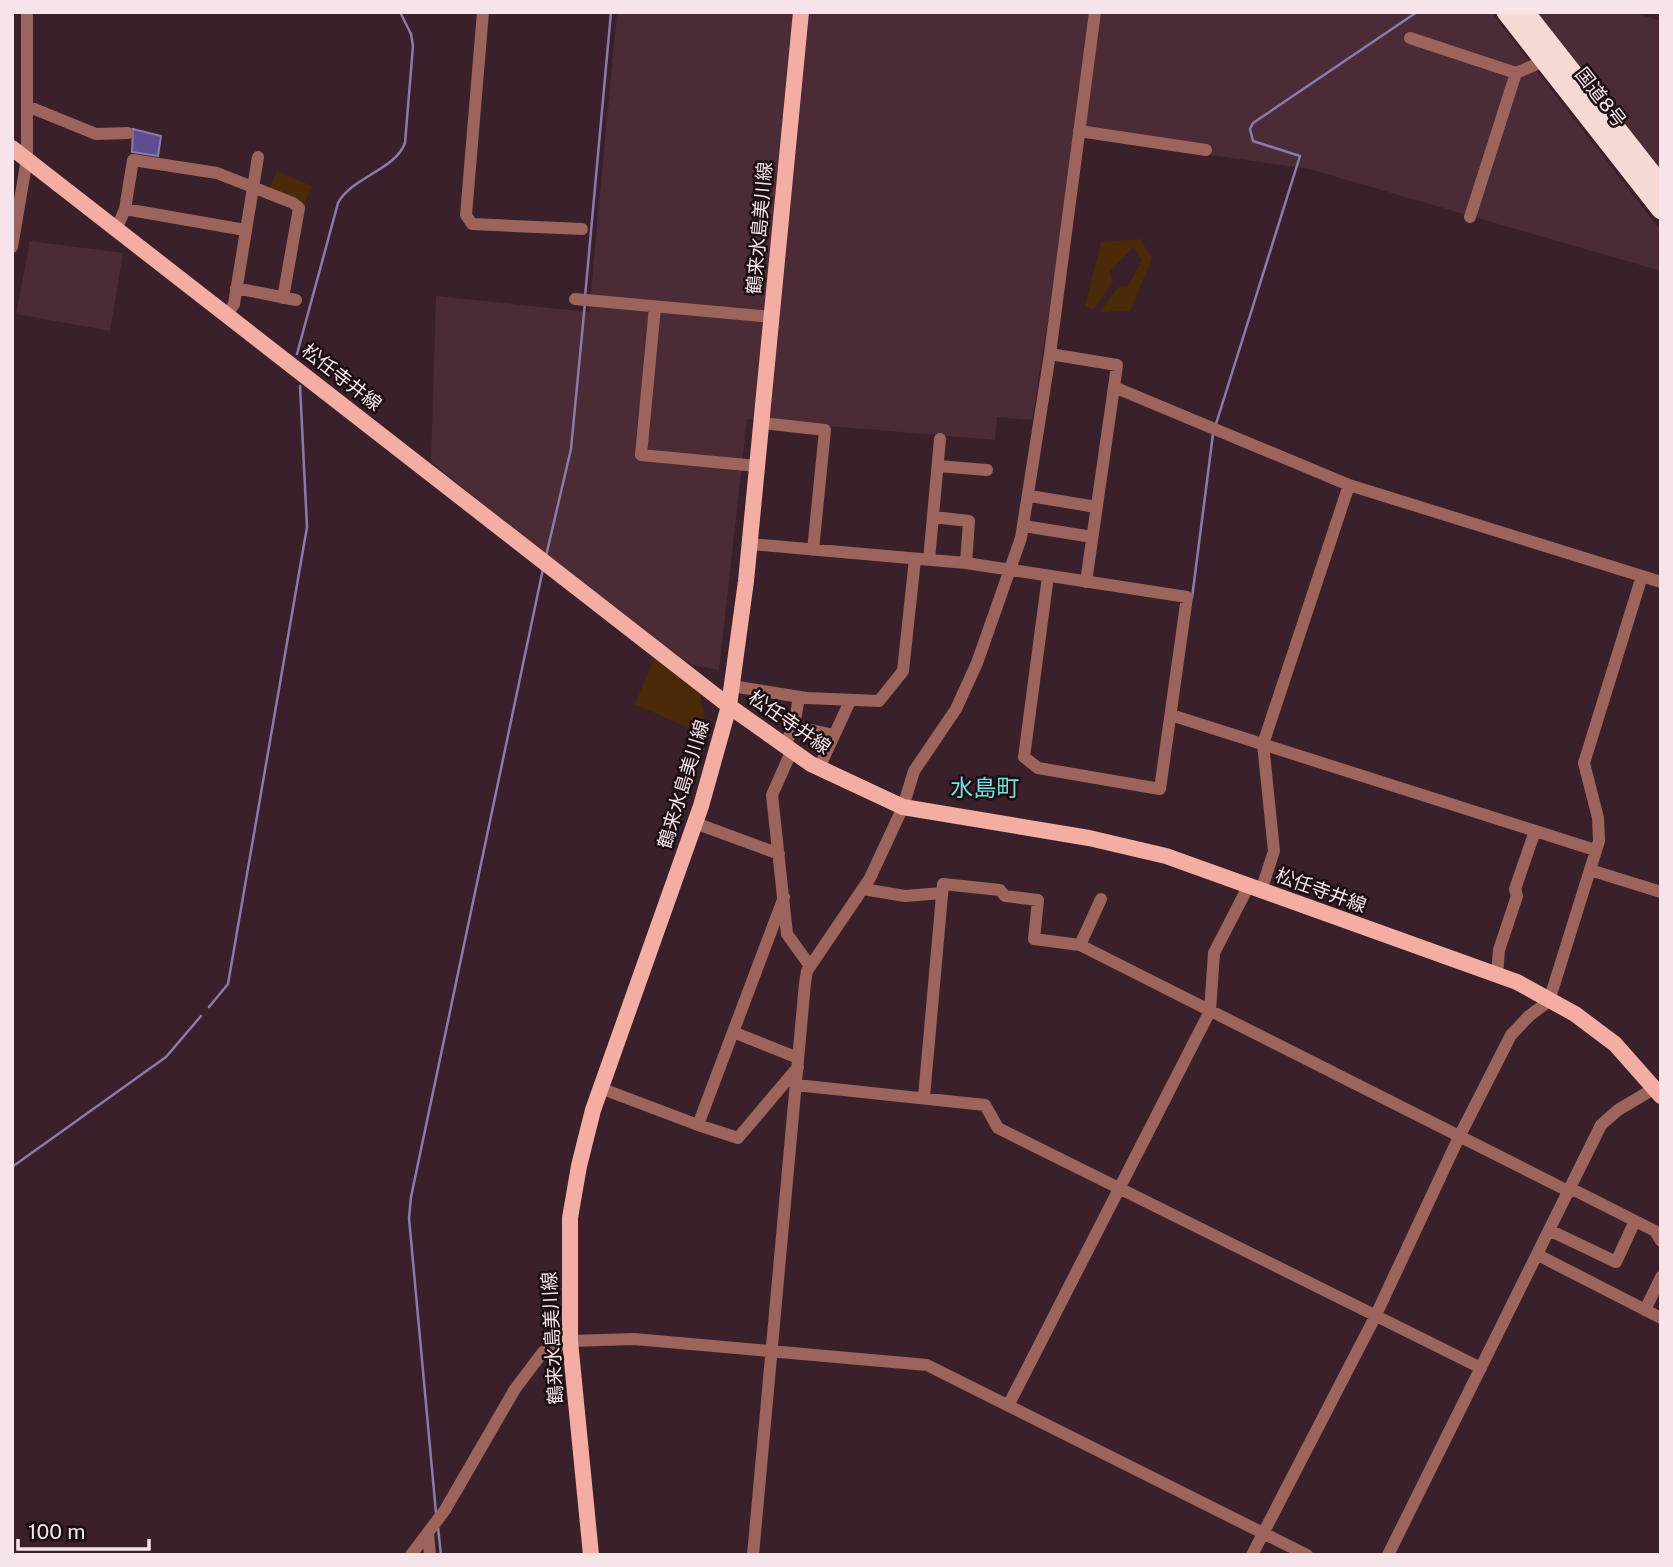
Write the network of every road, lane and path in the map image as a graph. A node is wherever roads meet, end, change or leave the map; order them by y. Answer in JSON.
{"nodes":[{"id":1,"x":27,"y":12,"type":"edge"},
{"id":2,"x":484,"y":12,"type":"edge"},
{"id":3,"x":801,"y":12,"type":"edge"},
{"id":4,"x":1095,"y":12,"type":"edge"},
{"id":5,"x":1506,"y":12,"type":"edge"},
{"id":6,"x":1525,"y":12,"type":"edge"},
{"id":7,"x":1409,"y":38,"type":"dead end"},
{"id":8,"x":1544,"y":61,"type":"junction"},
{"id":9,"x":1516,"y":73,"type":"junction"},
{"id":10,"x":27,"y":106,"type":"junction"},
{"id":11,"x":1079,"y":131,"type":"junction"},
{"id":12,"x":128,"y":133,"type":"dead end"},
{"id":13,"x":12,"y":148,"type":"edge"},
{"id":14,"x":1206,"y":150,"type":"dead end"},
{"id":15,"x":258,"y":157,"type":"dead end"},
{"id":16,"x":27,"y":159,"type":"junction"},
{"id":17,"x":1661,"y":185,"type":"edge"},
{"id":18,"x":252,"y":187,"type":"junction"},
{"id":19,"x":125,"y":209,"type":"junction"},
{"id":20,"x":1661,"y":210,"type":"edge"},
{"id":21,"x":15,"y":216,"type":"edge"},
{"id":22,"x":1470,"y":217,"type":"dead end"},
{"id":23,"x":582,"y":229,"type":"dead end"},
{"id":24,"x":116,"y":230,"type":"junction"},
{"id":25,"x":245,"y":230,"type":"junction"},
{"id":26,"x":12,"y":247,"type":"edge"},
{"id":27,"x":236,"y":288,"type":"junction"},
{"id":28,"x":283,"y":298,"type":"junction"},
{"id":29,"x":296,"y":300,"type":"dead end"},
{"id":30,"x":581,"y":300,"type":"dead end"},
{"id":31,"x":654,"y":307,"type":"junction"},
{"id":32,"x":227,"y":314,"type":"junction"},
{"id":33,"x":772,"y":317,"type":"junction"},
{"id":34,"x":1050,"y":354,"type":"junction"},
{"id":35,"x":1114,"y":387,"type":"junction"},
{"id":36,"x":762,"y":423,"type":"junction"},
{"id":37,"x":940,"y":439,"type":"dead end"},
{"id":38,"x":757,"y":466,"type":"junction"},
{"id":39,"x":938,"y":466,"type":"junction"},
{"id":40,"x":987,"y":470,"type":"dead end"},
{"id":41,"x":1349,"y":485,"type":"junction"},
{"id":42,"x":1030,"y":496,"type":"junction"},
{"id":43,"x":1096,"y":507,"type":"junction"},
{"id":44,"x":933,"y":517,"type":"junction"},
{"id":45,"x":1024,"y":526,"type":"junction"},
{"id":46,"x":1092,"y":537,"type":"junction"},
{"id":47,"x":750,"y":544,"type":"junction"},
{"id":48,"x":813,"y":550,"type":"junction"},
{"id":49,"x":915,"y":559,"type":"junction"},
{"id":50,"x":929,"y":560,"type":"junction"},
{"id":51,"x":966,"y":563,"type":"junction"},
{"id":52,"x":1010,"y":570,"type":"junction"},
{"id":53,"x":1048,"y":576,"type":"junction"},
{"id":54,"x":1642,"y":576,"type":"junction"},
{"id":55,"x":1086,"y":582,"type":"junction"},
{"id":56,"x":1661,"y":582,"type":"edge"},
{"id":57,"x":734,"y":669,"type":"junction"},
{"id":58,"x":696,"y":680,"type":"junction"},
{"id":59,"x":732,"y":686,"type":"junction"},
{"id":60,"x":799,"y":697,"type":"junction"},
{"id":61,"x":850,"y":701,"type":"junction"},
{"id":62,"x":729,"y":706,"type":"junction"},
{"id":63,"x":1171,"y":715,"type":"junction"},
{"id":64,"x":751,"y":721,"type":"junction"},
{"id":65,"x":794,"y":726,"type":"junction"},
{"id":66,"x":721,"y":735,"type":"junction"},
{"id":67,"x":834,"y":735,"type":"junction"},
{"id":68,"x":1263,"y":744,"type":"junction"},
{"id":69,"x":788,"y":747,"type":"junction"},
{"id":70,"x":819,"y":768,"type":"junction"},
{"id":71,"x":903,"y":807,"type":"junction"},
{"id":72,"x":695,"y":823,"type":"junction"},
{"id":73,"x":1535,"y":831,"type":"junction"},
{"id":74,"x":1595,"y":850,"type":"junction"},
{"id":75,"x":779,"y":854,"type":"junction"},
{"id":76,"x":1590,"y":870,"type":"junction"},
{"id":77,"x":1255,"y":888,"type":"junction"},
{"id":78,"x":863,"y":889,"type":"junction"},
{"id":79,"x":1661,"y":892,"type":"edge"},
{"id":80,"x":942,"y":893,"type":"junction"},
{"id":81,"x":784,"y":897,"type":"junction"},
{"id":82,"x":1101,"y":899,"type":"dead end"},
{"id":83,"x":1080,"y":945,"type":"junction"},
{"id":84,"x":810,"y":966,"type":"junction"},
{"id":85,"x":1497,"y":975,"type":"junction"},
{"id":86,"x":1549,"y":1001,"type":"junction"},
{"id":87,"x":1210,"y":1011,"type":"junction"},
{"id":88,"x":733,"y":1032,"type":"junction"},
{"id":89,"x":798,"y":1062,"type":"junction"},
{"id":90,"x":796,"y":1085,"type":"junction"},
{"id":91,"x":600,"y":1088,"type":"junction"},
{"id":92,"x":1658,"y":1092,"type":"edge"},
{"id":93,"x":924,"y":1097,"type":"junction"},
{"id":94,"x":698,"y":1125,"type":"junction"},
{"id":95,"x":1459,"y":1137,"type":"junction"},
{"id":96,"x":1120,"y":1189,"type":"junction"},
{"id":97,"x":1571,"y":1191,"type":"junction"},
{"id":98,"x":1635,"y":1221,"type":"junction"},
{"id":99,"x":1656,"y":1224,"type":"edge"},
{"id":100,"x":1551,"y":1231,"type":"junction"},
{"id":101,"x":1661,"y":1241,"type":"edge"},
{"id":102,"x":1538,"y":1255,"type":"junction"},
{"id":103,"x":1661,"y":1277,"type":"edge"},
{"id":104,"x":1645,"y":1310,"type":"junction"},
{"id":105,"x":1375,"y":1317,"type":"junction"},
{"id":106,"x":1661,"y":1318,"type":"edge"},
{"id":107,"x":570,"y":1341,"type":"junction"},
{"id":108,"x":771,"y":1350,"type":"junction"},
{"id":109,"x":1481,"y":1368,"type":"junction"},
{"id":110,"x":1009,"y":1404,"type":"junction"},
{"id":111,"x":430,"y":1530,"type":"junction"},
{"id":112,"x":1263,"y":1532,"type":"junction"},
{"id":113,"x":411,"y":1555,"type":"edge"},
{"id":114,"x":430,"y":1555,"type":"edge"},
{"id":115,"x":591,"y":1555,"type":"edge"},
{"id":116,"x":753,"y":1555,"type":"edge"},
{"id":117,"x":1252,"y":1555,"type":"edge"},
{"id":118,"x":1307,"y":1555,"type":"edge"},
{"id":119,"x":1388,"y":1555,"type":"edge"}],
"edges":[{"from":1,"to":10,"type":"street"},
{"from":2,"to":23,"type":"street"},
{"from":3,"to":33,"type":"main road","name":"鶴来水島美川線"},
{"from":4,"to":11,"type":"street"},
{"from":5,"to":8,"type":"highway","name":"国道8号"},
{"from":6,"to":17,"type":"highway","name":"国道8号"},
{"from":7,"to":9,"type":"street"},
{"from":8,"to":9,"type":"street"},
{"from":8,"to":20,"type":"highway","name":"国道8号"},
{"from":9,"to":22,"type":"street"},
{"from":10,"to":12,"type":"street"},
{"from":10,"to":16,"type":"street"},
{"from":11,"to":14,"type":"street"},
{"from":11,"to":34,"type":"street"},
{"from":13,"to":16,"type":"main road","name":"松任寺井線"},
{"from":15,"to":18,"type":"street"},
{"from":16,"to":21,"type":"street"},
{"from":16,"to":24,"type":"main road","name":"松任寺井線"},
{"from":18,"to":19,"type":"street"},
{"from":18,"to":25,"type":"street"},
{"from":18,"to":28,"type":"street"},
{"from":19,"to":24,"type":"street"},
{"from":19,"to":25,"type":"street"},
{"from":21,"to":26,"type":"street"},
{"from":24,"to":32,"type":"main road","name":"松任寺井線"},
{"from":25,"to":27,"type":"street"},
{"from":27,"to":28,"type":"street"},
{"from":27,"to":32,"type":"street"},
{"from":28,"to":29,"type":"street"},
{"from":30,"to":31,"type":"street"},
{"from":31,"to":33,"type":"street"},
{"from":31,"to":38,"type":"street"},
{"from":32,"to":58,"type":"main road","name":"松任寺井線"},
{"from":33,"to":36,"type":"main road","name":"鶴来水島美川線"},
{"from":34,"to":35,"type":"street"},
{"from":34,"to":42,"type":"street"},
{"from":35,"to":41,"type":"street"},
{"from":35,"to":43,"type":"street"},
{"from":36,"to":38,"type":"main road","name":"鶴来水島美川線"},
{"from":36,"to":48,"type":"street"},
{"from":37,"to":39,"type":"street"},
{"from":38,"to":47,"type":"main road","name":"鶴来水島美川線"},
{"from":39,"to":40,"type":"street"},
{"from":39,"to":44,"type":"street"},
{"from":41,"to":54,"type":"street"},
{"from":41,"to":68,"type":"street"},
{"from":42,"to":43,"type":"street"},
{"from":42,"to":45,"type":"street"},
{"from":43,"to":46,"type":"street"},
{"from":44,"to":50,"type":"street"},
{"from":44,"to":51,"type":"street"},
{"from":45,"to":46,"type":"street"},
{"from":45,"to":52,"type":"street"},
{"from":46,"to":55,"type":"street"},
{"from":47,"to":48,"type":"street"},
{"from":47,"to":57,"type":"main road","name":"鶴来水島美川線"},
{"from":48,"to":49,"type":"street"},
{"from":49,"to":50,"type":"street"},
{"from":49,"to":61,"type":"street"},
{"from":50,"to":51,"type":"street"},
{"from":51,"to":52,"type":"street"},
{"from":52,"to":53,"type":"street"},
{"from":52,"to":71,"type":"street"},
{"from":53,"to":55,"type":"street"},
{"from":53,"to":63,"type":"street"},
{"from":54,"to":56,"type":"street"},
{"from":54,"to":74,"type":"street"},
{"from":55,"to":63,"type":"street"},
{"from":57,"to":58,"type":"main road"},
{"from":57,"to":59,"type":"main road","name":"鶴来水島美川線"},
{"from":58,"to":62,"type":"main road","name":"松任寺井線"},
{"from":59,"to":60,"type":"street"},
{"from":59,"to":62,"type":"main road","name":"鶴来水島美川線"},
{"from":60,"to":61,"type":"street"},
{"from":60,"to":65,"type":"street"},
{"from":61,"to":67,"type":"street"},
{"from":62,"to":64,"type":"main road","name":"松任寺井線"},
{"from":62,"to":66,"type":"main road","name":"鶴来水島美川線"},
{"from":63,"to":68,"type":"street"},
{"from":64,"to":66,"type":"main road"},
{"from":64,"to":69,"type":"main road","name":"松任寺井線"},
{"from":65,"to":67,"type":"street"},
{"from":65,"to":69,"type":"street"},
{"from":66,"to":72,"type":"main road","name":"鶴来水島美川線"},
{"from":67,"to":70,"type":"street"},
{"from":68,"to":73,"type":"street"},
{"from":68,"to":77,"type":"street"},
{"from":69,"to":70,"type":"main road","name":"松任寺井線"},
{"from":69,"to":75,"type":"street"},
{"from":70,"to":71,"type":"main road","name":"松任寺井線"},
{"from":71,"to":77,"type":"main road","name":"松任寺井線"},
{"from":71,"to":78,"type":"street"},
{"from":72,"to":75,"type":"street"},
{"from":72,"to":91,"type":"main road","name":"鶴来水島美川線"},
{"from":73,"to":74,"type":"street"},
{"from":73,"to":85,"type":"street"},
{"from":74,"to":76,"type":"street"},
{"from":75,"to":81,"type":"street"},
{"from":76,"to":79,"type":"street"},
{"from":76,"to":86,"type":"street"},
{"from":77,"to":85,"type":"main road","name":"松任寺井線"},
{"from":77,"to":87,"type":"street"},
{"from":78,"to":80,"type":"street"},
{"from":78,"to":84,"type":"street"},
{"from":80,"to":83,"type":"street"},
{"from":80,"to":93,"type":"street"},
{"from":81,"to":84,"type":"street"},
{"from":81,"to":88,"type":"street"},
{"from":82,"to":83,"type":"street"},
{"from":83,"to":87,"type":"street"},
{"from":84,"to":89,"type":"street"},
{"from":85,"to":86,"type":"main road","name":"松任寺井線"},
{"from":86,"to":92,"type":"main road","name":"松任寺井線"},
{"from":86,"to":95,"type":"street"},
{"from":87,"to":95,"type":"street"},
{"from":87,"to":96,"type":"street"},
{"from":88,"to":89,"type":"street"},
{"from":88,"to":94,"type":"street"},
{"from":89,"to":90,"type":"street"},
{"from":89,"to":94,"type":"street"},
{"from":90,"to":93,"type":"street"},
{"from":90,"to":108,"type":"street"},
{"from":91,"to":94,"type":"street"},
{"from":91,"to":107,"type":"main road","name":"鶴来水島美川線"},
{"from":92,"to":97,"type":"street"},
{"from":93,"to":96,"type":"street"},
{"from":95,"to":97,"type":"street"},
{"from":95,"to":105,"type":"street"},
{"from":96,"to":105,"type":"street"},
{"from":96,"to":110,"type":"street"},
{"from":97,"to":98,"type":"street"},
{"from":97,"to":100,"type":"street"},
{"from":98,"to":99,"type":"street"},
{"from":98,"to":100,"type":"street"},
{"from":99,"to":101,"type":"street"},
{"from":100,"to":102,"type":"street"},
{"from":102,"to":104,"type":"street"},
{"from":102,"to":109,"type":"street"},
{"from":103,"to":104,"type":"street"},
{"from":104,"to":106,"type":"street"},
{"from":105,"to":109,"type":"street"},
{"from":105,"to":112,"type":"street"},
{"from":107,"to":108,"type":"street"},
{"from":107,"to":111,"type":"street"},
{"from":107,"to":115,"type":"main road","name":"鶴来水島美川線"},
{"from":108,"to":110,"type":"street"},
{"from":108,"to":116,"type":"street"},
{"from":109,"to":119,"type":"street"},
{"from":110,"to":112,"type":"street"},
{"from":111,"to":113,"type":"street"},
{"from":111,"to":114,"type":"street"},
{"from":112,"to":117,"type":"street"},
{"from":112,"to":118,"type":"street"}]}
